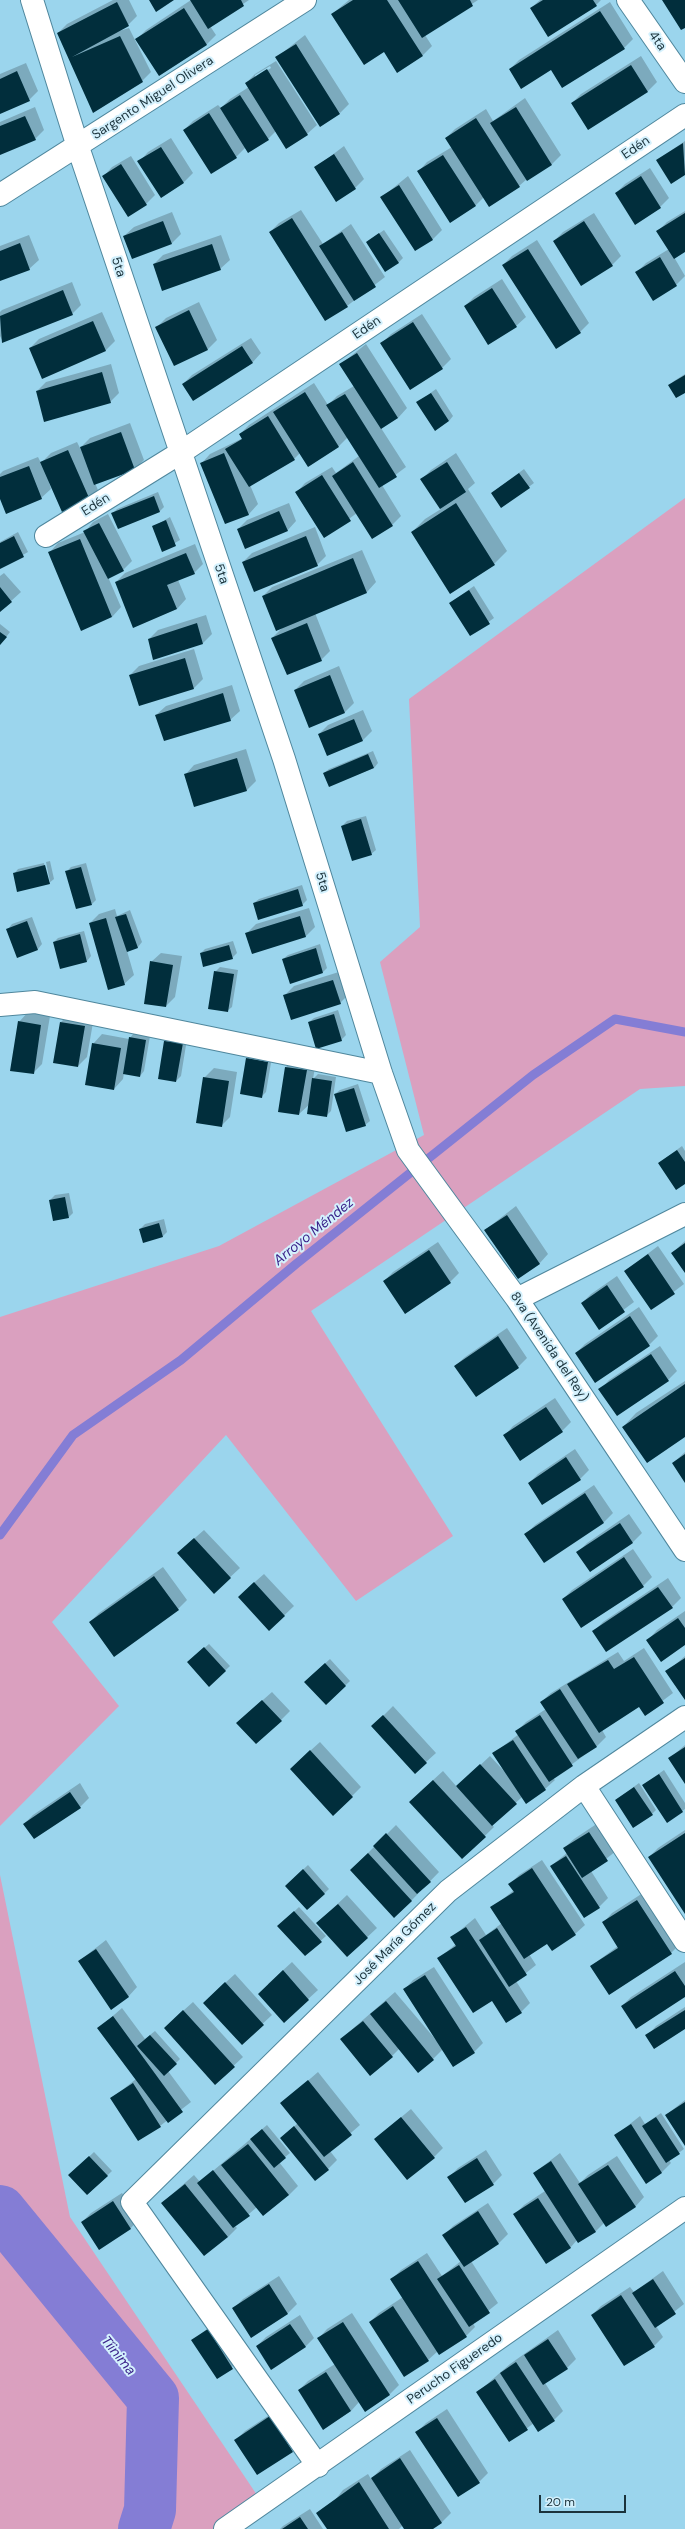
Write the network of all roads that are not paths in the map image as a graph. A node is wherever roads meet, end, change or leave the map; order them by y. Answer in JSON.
{"nodes":[{"id":1,"x":32,"y":0,"type":"edge"},
{"id":2,"x":305,"y":0,"type":"edge"},
{"id":3,"x":628,"y":0,"type":"edge"},
{"id":4,"x":685,"y":82,"type":"edge"},
{"id":5,"x":685,"y":115,"type":"edge"},
{"id":6,"x":78,"y":147,"type":"junction"},
{"id":7,"x":0,"y":195,"type":"edge"},
{"id":8,"x":180,"y":453,"type":"junction"},
{"id":9,"x":46,"y":536,"type":"dead end"},
{"id":10,"x":0,"y":1005,"type":"edge"},
{"id":11,"x":381,"y":1073,"type":"junction"},
{"id":12,"x":408,"y":1150,"type":"joint"},
{"id":13,"x":685,"y":1214,"type":"edge"},
{"id":14,"x":517,"y":1299,"type":"junction"},
{"id":15,"x":685,"y":1550,"type":"edge"},
{"id":16,"x":685,"y":1717,"type":"edge"},
{"id":17,"x":584,"y":1786,"type":"junction"},
{"id":18,"x":685,"y":1941,"type":"edge"},
{"id":19,"x":685,"y":2208,"type":"edge"},
{"id":20,"x":318,"y":2466,"type":"junction"},
{"id":21,"x":225,"y":2529,"type":"edge"}],
"edges":[{"from":1,"to":6,"type":"street","name":"5ta"},
{"from":2,"to":6,"type":"street","name":"Sargento Miguel Olivera"},
{"from":3,"to":4,"type":"street","name":"4ta"},
{"from":5,"to":8,"type":"street","name":"Edén"},
{"from":6,"to":7,"type":"street","name":"Sargento Miguel Olivera"},
{"from":6,"to":8,"type":"street","name":"5ta"},
{"from":8,"to":9,"type":"street","name":"Edén"},
{"from":8,"to":11,"type":"street","name":"5ta"},
{"from":10,"to":11,"type":"street"},
{"from":11,"to":12,"type":"street","name":"5ta"},
{"from":12,"to":14,"type":"street","name":"8va (Avenida del Rey)"},
{"from":13,"to":14,"type":"street"},
{"from":14,"to":15,"type":"street","name":"8va (Avenida del Rey)"},
{"from":16,"to":17,"type":"street","name":"José María Gómez"},
{"from":17,"to":18,"type":"street"},
{"from":17,"to":20,"type":"street","name":"José María Gómez"},
{"from":19,"to":20,"type":"street","name":"Perucho Figueredo"},
{"from":20,"to":21,"type":"street","name":"Perucho Figueredo"}]}
